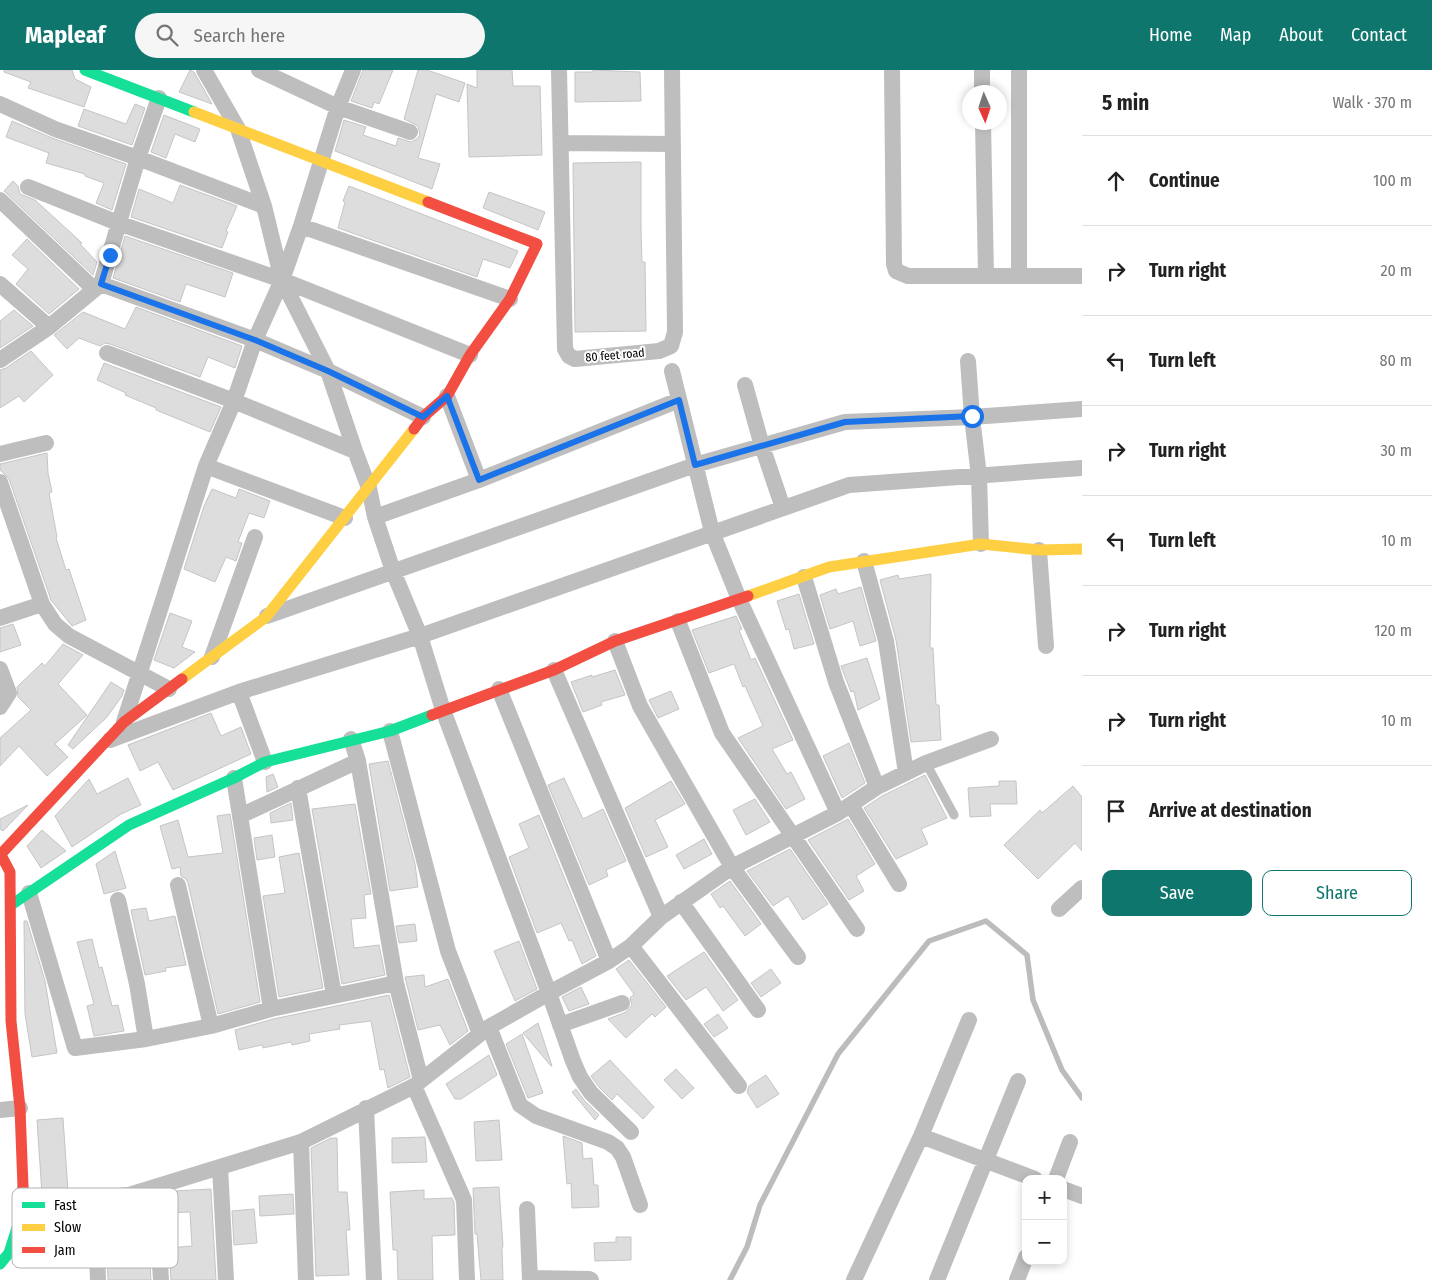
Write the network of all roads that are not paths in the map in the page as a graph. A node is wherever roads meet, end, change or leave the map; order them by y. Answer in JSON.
{"nodes":[{"id":1,"x":85,"y":70,"type":"edge"},
{"id":2,"x":204,"y":70,"type":"edge"},
{"id":3,"x":258,"y":70,"type":"edge"},
{"id":4,"x":353,"y":70,"type":"edge"},
{"id":5,"x":559,"y":70,"type":"edge"},
{"id":6,"x":672,"y":70,"type":"edge"},
{"id":7,"x":892,"y":70,"type":"edge"},
{"id":8,"x":982,"y":70,"type":"edge"},
{"id":9,"x":1019,"y":70,"type":"edge"},
{"id":10,"x":982,"y":85,"type":"edge"},
{"id":11,"x":159,"y":98,"type":"junction"},
{"id":12,"x":0,"y":104,"type":"edge"},
{"id":13,"x":338,"y":107,"type":"junction"},
{"id":14,"x":238,"y":129,"type":"junction"},
{"id":15,"x":983,"y":130,"type":"edge"},
{"id":16,"x":410,"y":132,"type":"dead end"},
{"id":17,"x":560,"y":143,"type":"junction"},
{"id":18,"x":673,"y":144,"type":"junction"},
{"id":19,"x":138,"y":158,"type":"junction"},
{"id":20,"x":322,"y":161,"type":"junction"},
{"id":21,"x":28,"y":187,"type":"dead end"},
{"id":22,"x":0,"y":200,"type":"edge"},
{"id":23,"x":264,"y":206,"type":"junction"},
{"id":24,"x":118,"y":223,"type":"junction"},
{"id":25,"x":302,"y":226,"type":"junction"},
{"id":26,"x":986,"y":276,"type":"junction"},
{"id":27,"x":1019,"y":276,"type":"junction"},
{"id":28,"x":1082,"y":276,"type":"edge"},
{"id":29,"x":282,"y":280,"type":"junction"},
{"id":30,"x":0,"y":284,"type":"edge"},
{"id":31,"x":98,"y":287,"type":"junction"},
{"id":32,"x":510,"y":299,"type":"junction"},
{"id":33,"x":48,"y":328,"type":"junction"},
{"id":34,"x":255,"y":340,"type":"junction"},
{"id":35,"x":107,"y":352,"type":"dead end"},
{"id":36,"x":470,"y":355,"type":"junction"},
{"id":37,"x":0,"y":360,"type":"edge"},
{"id":38,"x":968,"y":361,"type":"dead end"},
{"id":39,"x":328,"y":371,"type":"junction"},
{"id":40,"x":672,"y":371,"type":"dead end"},
{"id":41,"x":745,"y":385,"type":"dead end"},
{"id":42,"x":447,"y":396,"type":"junction"},
{"id":43,"x":679,"y":400,"type":"junction"},
{"id":44,"x":234,"y":401,"type":"junction"},
{"id":45,"x":1082,"y":408,"type":"edge"},
{"id":46,"x":972,"y":416,"type":"junction"},
{"id":47,"x":423,"y":417,"type":"junction"},
{"id":48,"x":46,"y":443,"type":"dead end"},
{"id":49,"x":762,"y":446,"type":"junction"},
{"id":50,"x":354,"y":451,"type":"junction"},
{"id":51,"x":0,"y":454,"type":"edge"},
{"id":52,"x":695,"y":465,"type":"junction"},
{"id":53,"x":206,"y":466,"type":"junction"},
{"id":54,"x":1082,"y":468,"type":"edge"},
{"id":55,"x":979,"y":476,"type":"junction"},
{"id":56,"x":479,"y":480,"type":"junction"},
{"id":57,"x":0,"y":482,"type":"edge"},
{"id":58,"x":369,"y":488,"type":"junction"},
{"id":59,"x":783,"y":508,"type":"junction"},
{"id":60,"x":375,"y":517,"type":"junction"},
{"id":61,"x":345,"y":518,"type":"junction"},
{"id":62,"x":712,"y":532,"type":"junction"},
{"id":63,"x":255,"y":536,"type":"dead end"},
{"id":64,"x":981,"y":544,"type":"junction"},
{"id":65,"x":1082,"y":548,"type":"edge"},
{"id":66,"x":1039,"y":550,"type":"junction"},
{"id":67,"x":864,"y":561,"type":"junction"},
{"id":68,"x":393,"y":571,"type":"junction"},
{"id":69,"x":804,"y":577,"type":"junction"},
{"id":70,"x":739,"y":599,"type":"junction"},
{"id":71,"x":42,"y":604,"type":"junction"},
{"id":72,"x":266,"y":616,"type":"junction"},
{"id":73,"x":0,"y":618,"type":"edge"},
{"id":74,"x":678,"y":620,"type":"junction"},
{"id":75,"x":420,"y":636,"type":"junction"},
{"id":76,"x":615,"y":641,"type":"junction"},
{"id":77,"x":1046,"y":646,"type":"dead end"},
{"id":78,"x":212,"y":658,"type":"junction"},
{"id":79,"x":0,"y":669,"type":"edge"},
{"id":80,"x":554,"y":670,"type":"junction"},
{"id":81,"x":139,"y":674,"type":"junction"},
{"id":82,"x":168,"y":689,"type":"junction"},
{"id":83,"x":498,"y":689,"type":"junction"},
{"id":84,"x":239,"y":692,"type":"junction"},
{"id":85,"x":0,"y":707,"type":"edge"},
{"id":86,"x":443,"y":710,"type":"junction"},
{"id":87,"x":124,"y":722,"type":"junction"},
{"id":88,"x":390,"y":730,"type":"junction"},
{"id":89,"x":351,"y":739,"type":"junction"},
{"id":90,"x":990,"y":739,"type":"dead end"},
{"id":91,"x":105,"y":742,"type":"junction"},
{"id":92,"x":358,"y":761,"type":"junction"},
{"id":93,"x":266,"y":762,"type":"junction"},
{"id":94,"x":926,"y":763,"type":"junction"},
{"id":95,"x":906,"y":772,"type":"junction"},
{"id":96,"x":234,"y":778,"type":"junction"},
{"id":97,"x":877,"y":787,"type":"junction"},
{"id":98,"x":298,"y":788,"type":"junction"},
{"id":99,"x":845,"y":809,"type":"junction"},
{"id":100,"x":954,"y":815,"type":"dead end"},
{"id":101,"x":240,"y":816,"type":"junction"},
{"id":102,"x":792,"y":836,"type":"junction"},
{"id":103,"x":1,"y":853,"type":"edge"},
{"id":104,"x":732,"y":867,"type":"junction"},
{"id":105,"x":900,"y":884,"type":"dead end"},
{"id":106,"x":178,"y":885,"type":"dead end"},
{"id":107,"x":1082,"y":888,"type":"edge"},
{"id":108,"x":29,"y":892,"type":"junction"},
{"id":109,"x":118,"y":900,"type":"dead end"},
{"id":110,"x":681,"y":902,"type":"junction"},
{"id":111,"x":11,"y":905,"type":"junction"},
{"id":112,"x":1059,"y":909,"type":"dead end"},
{"id":113,"x":661,"y":917,"type":"junction"},
{"id":114,"x":857,"y":929,"type":"dead end"},
{"id":115,"x":631,"y":946,"type":"junction"},
{"id":116,"x":798,"y":957,"type":"dead end"},
{"id":117,"x":609,"y":962,"type":"junction"},
{"id":118,"x":396,"y":983,"type":"junction"},
{"id":119,"x":549,"y":993,"type":"junction"},
{"id":120,"x":334,"y":995,"type":"junction"},
{"id":121,"x":622,"y":1003,"type":"dead end"},
{"id":122,"x":271,"y":1009,"type":"junction"},
{"id":123,"x":758,"y":1010,"type":"dead end"},
{"id":124,"x":969,"y":1020,"type":"dead end"},
{"id":125,"x":560,"y":1025,"type":"junction"},
{"id":126,"x":211,"y":1026,"type":"junction"},
{"id":127,"x":485,"y":1031,"type":"junction"},
{"id":128,"x":146,"y":1039,"type":"junction"},
{"id":129,"x":1018,"y":1081,"type":"dead end"},
{"id":130,"x":418,"y":1083,"type":"junction"},
{"id":131,"x":739,"y":1086,"type":"dead end"},
{"id":132,"x":20,"y":1108,"type":"junction"},
{"id":133,"x":366,"y":1108,"type":"junction"},
{"id":134,"x":0,"y":1110,"type":"edge"},
{"id":135,"x":631,"y":1132,"type":"dead end"},
{"id":136,"x":921,"y":1136,"type":"junction"},
{"id":137,"x":301,"y":1142,"type":"junction"},
{"id":138,"x":1070,"y":1142,"type":"dead end"},
{"id":139,"x":986,"y":1160,"type":"junction"},
{"id":140,"x":220,"y":1167,"type":"junction"},
{"id":141,"x":1025,"y":1175,"type":"edge"},
{"id":142,"x":1058,"y":1175,"type":"edge"},
{"id":143,"x":155,"y":1187,"type":"joint"},
{"id":144,"x":23,"y":1188,"type":"edge"},
{"id":145,"x":152,"y":1188,"type":"edge"},
{"id":146,"x":1067,"y":1190,"type":"edge"},
{"id":147,"x":1082,"y":1196,"type":"edge"},
{"id":148,"x":640,"y":1205,"type":"dead end"},
{"id":149,"x":527,"y":1209,"type":"dead end"},
{"id":150,"x":12,"y":1244,"type":"edge"},
{"id":151,"x":0,"y":1264,"type":"edge"},
{"id":152,"x":1023,"y":1265,"type":"edge"},
{"id":153,"x":530,"y":1279,"type":"edge"},
{"id":154,"x":226,"y":1280,"type":"edge"},
{"id":155,"x":306,"y":1280,"type":"edge"},
{"id":156,"x":374,"y":1280,"type":"edge"},
{"id":157,"x":466,"y":1280,"type":"edge"},
{"id":158,"x":591,"y":1280,"type":"edge"},
{"id":159,"x":854,"y":1280,"type":"edge"},
{"id":160,"x":937,"y":1280,"type":"edge"},
{"id":161,"x":1017,"y":1280,"type":"edge"}],
"edges":[{"from":1,"to":11,"type":"street"},
{"from":2,"to":14,"type":"street"},
{"from":3,"to":13,"type":"street"},
{"from":4,"to":13,"type":"street"},
{"from":5,"to":17,"type":"street","name":"80 feet road"},
{"from":6,"to":18,"type":"street","name":"80 feet road"},
{"from":7,"to":26,"type":"street"},
{"from":8,"to":10,"type":"street"},
{"from":9,"to":27,"type":"street"},
{"from":11,"to":14,"type":"street"},
{"from":11,"to":19,"type":"street"},
{"from":12,"to":19,"type":"street"},
{"from":13,"to":16,"type":"street"},
{"from":13,"to":20,"type":"street"},
{"from":14,"to":20,"type":"street"},
{"from":14,"to":23,"type":"street"},
{"from":15,"to":26,"type":"street"},
{"from":17,"to":18,"type":"street"},
{"from":17,"to":18,"type":"street","name":"80 feet road"},
{"from":19,"to":23,"type":"street"},
{"from":19,"to":24,"type":"street"},
{"from":20,"to":25,"type":"street"},
{"from":20,"to":32,"type":"street"},
{"from":21,"to":24,"type":"street"},
{"from":22,"to":31,"type":"street"},
{"from":23,"to":29,"type":"street"},
{"from":24,"to":29,"type":"street"},
{"from":24,"to":31,"type":"street"},
{"from":25,"to":29,"type":"street"},
{"from":25,"to":32,"type":"street"},
{"from":26,"to":27,"type":"street"},
{"from":27,"to":28,"type":"street"},
{"from":29,"to":34,"type":"street"},
{"from":29,"to":36,"type":"street"},
{"from":29,"to":39,"type":"street"},
{"from":30,"to":33,"type":"street"},
{"from":31,"to":33,"type":"street"},
{"from":31,"to":34,"type":"street"},
{"from":32,"to":36,"type":"street"},
{"from":33,"to":37,"type":"street"},
{"from":34,"to":39,"type":"street"},
{"from":34,"to":44,"type":"street"},
{"from":35,"to":44,"type":"street"},
{"from":36,"to":42,"type":"street"},
{"from":38,"to":46,"type":"street"},
{"from":39,"to":47,"type":"street"},
{"from":39,"to":50,"type":"street"},
{"from":40,"to":43,"type":"street"},
{"from":41,"to":49,"type":"street"},
{"from":42,"to":47,"type":"street"},
{"from":42,"to":56,"type":"street"},
{"from":43,"to":52,"type":"street"},
{"from":43,"to":56,"type":"street"},
{"from":44,"to":50,"type":"street"},
{"from":44,"to":53,"type":"street"},
{"from":45,"to":46,"type":"street"},
{"from":46,"to":49,"type":"street"},
{"from":46,"to":55,"type":"street"},
{"from":47,"to":58,"type":"street"},
{"from":48,"to":51,"type":"street"},
{"from":49,"to":52,"type":"street"},
{"from":49,"to":59,"type":"street"},
{"from":50,"to":58,"type":"street"},
{"from":52,"to":62,"type":"street"},
{"from":52,"to":68,"type":"street"},
{"from":53,"to":61,"type":"street"},
{"from":53,"to":81,"type":"street"},
{"from":54,"to":55,"type":"street"},
{"from":55,"to":59,"type":"street"},
{"from":55,"to":64,"type":"street"},
{"from":56,"to":60,"type":"street"},
{"from":57,"to":71,"type":"street"},
{"from":58,"to":60,"type":"street"},
{"from":58,"to":61,"type":"street"},
{"from":59,"to":62,"type":"street"},
{"from":60,"to":68,"type":"street"},
{"from":61,"to":72,"type":"street"},
{"from":62,"to":70,"type":"street"},
{"from":62,"to":75,"type":"street"},
{"from":63,"to":78,"type":"street"},
{"from":64,"to":66,"type":"street"},
{"from":64,"to":67,"type":"street"},
{"from":65,"to":66,"type":"street"},
{"from":66,"to":77,"type":"street"},
{"from":67,"to":69,"type":"street"},
{"from":67,"to":95,"type":"street"},
{"from":68,"to":72,"type":"street"},
{"from":68,"to":75,"type":"street"},
{"from":69,"to":70,"type":"street"},
{"from":69,"to":97,"type":"street"},
{"from":70,"to":74,"type":"street"},
{"from":70,"to":99,"type":"street"},
{"from":71,"to":73,"type":"street"},
{"from":71,"to":81,"type":"street"},
{"from":72,"to":78,"type":"street"},
{"from":74,"to":76,"type":"street"},
{"from":74,"to":102,"type":"street"},
{"from":75,"to":84,"type":"street"},
{"from":75,"to":86,"type":"street"},
{"from":76,"to":80,"type":"street"},
{"from":76,"to":104,"type":"street"},
{"from":78,"to":82,"type":"street"},
{"from":79,"to":85,"type":"street"},
{"from":80,"to":83,"type":"street"},
{"from":80,"to":113,"type":"street"},
{"from":81,"to":82,"type":"street"},
{"from":81,"to":87,"type":"street"},
{"from":82,"to":87,"type":"street"},
{"from":83,"to":86,"type":"street"},
{"from":83,"to":117,"type":"street"},
{"from":84,"to":91,"type":"street"},
{"from":84,"to":93,"type":"street"},
{"from":86,"to":88,"type":"street"},
{"from":86,"to":119,"type":"street"},
{"from":87,"to":91,"type":"street"},
{"from":88,"to":89,"type":"street"},
{"from":88,"to":127,"type":"street"},
{"from":89,"to":92,"type":"street"},
{"from":89,"to":93,"type":"street"},
{"from":90,"to":94,"type":"street"},
{"from":91,"to":103,"type":"street"},
{"from":92,"to":98,"type":"street"},
{"from":92,"to":118,"type":"street"},
{"from":93,"to":96,"type":"street"},
{"from":94,"to":95,"type":"street"},
{"from":94,"to":100,"type":"lane"},
{"from":95,"to":97,"type":"street"},
{"from":96,"to":101,"type":"street"},
{"from":96,"to":108,"type":"street"},
{"from":97,"to":99,"type":"street"},
{"from":98,"to":101,"type":"street"},
{"from":98,"to":120,"type":"street"},
{"from":99,"to":102,"type":"street"},
{"from":99,"to":105,"type":"street"},
{"from":101,"to":122,"type":"street"},
{"from":102,"to":104,"type":"street"},
{"from":102,"to":114,"type":"street"},
{"from":103,"to":111,"type":"street"},
{"from":104,"to":110,"type":"street"},
{"from":104,"to":116,"type":"street"},
{"from":106,"to":126,"type":"street"},
{"from":107,"to":112,"type":"street"},
{"from":108,"to":111,"type":"street"},
{"from":108,"to":128,"type":"street"},
{"from":109,"to":128,"type":"street"},
{"from":110,"to":113,"type":"street"},
{"from":110,"to":123,"type":"street"},
{"from":111,"to":132,"type":"street"},
{"from":113,"to":115,"type":"street"},
{"from":115,"to":117,"type":"street"},
{"from":115,"to":131,"type":"street"},
{"from":117,"to":119,"type":"street"},
{"from":118,"to":120,"type":"street"},
{"from":118,"to":130,"type":"street"},
{"from":119,"to":125,"type":"street"},
{"from":119,"to":127,"type":"street"},
{"from":120,"to":122,"type":"street"},
{"from":121,"to":125,"type":"street"},
{"from":122,"to":126,"type":"street"},
{"from":124,"to":136,"type":"street"},
{"from":125,"to":135,"type":"street"},
{"from":126,"to":128,"type":"street"},
{"from":127,"to":130,"type":"street"},
{"from":127,"to":148,"type":"street"},
{"from":129,"to":139,"type":"street"},
{"from":130,"to":133,"type":"street"},
{"from":130,"to":157,"type":"street"},
{"from":132,"to":134,"type":"street"},
{"from":132,"to":144,"type":"street"},
{"from":133,"to":137,"type":"street"},
{"from":133,"to":156,"type":"street"},
{"from":136,"to":139,"type":"street"},
{"from":136,"to":159,"type":"street"},
{"from":137,"to":140,"type":"street"},
{"from":137,"to":155,"type":"street"},
{"from":138,"to":142,"type":"street"},
{"from":139,"to":141,"type":"street"},
{"from":139,"to":160,"type":"street"},
{"from":140,"to":143,"type":"street"},
{"from":140,"to":154,"type":"street"},
{"from":143,"to":145,"type":"street"},
{"from":146,"to":147,"type":"street"},
{"from":149,"to":153,"type":"street"},
{"from":150,"to":151,"type":"street"},
{"from":152,"to":161,"type":"street"},
{"from":153,"to":158,"type":"street"}]}
